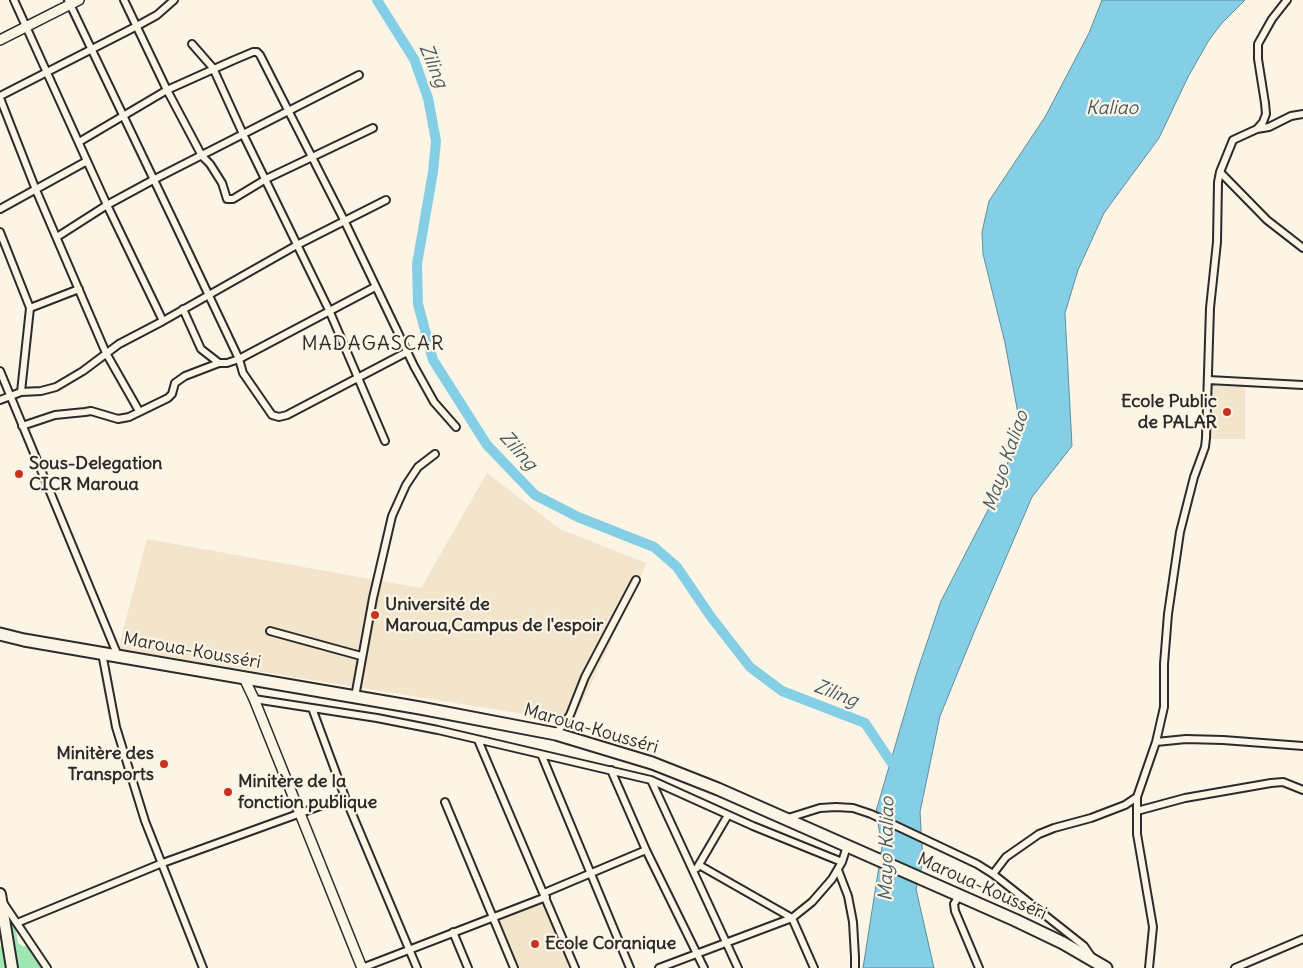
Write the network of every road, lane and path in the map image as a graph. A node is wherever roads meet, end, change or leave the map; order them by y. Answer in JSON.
{"nodes":[{"id":1,"x":14,"y":0,"type":"edge"},
{"id":2,"x":79,"y":0,"type":"edge"},
{"id":3,"x":124,"y":0,"type":"edge"},
{"id":4,"x":174,"y":0,"type":"edge"},
{"id":5,"x":1287,"y":0,"type":"edge"},
{"id":6,"x":69,"y":2,"type":"edge"},
{"id":7,"x":137,"y":26,"type":"junction"},
{"id":8,"x":26,"y":28,"type":"junction"},
{"id":9,"x":0,"y":40,"type":"edge"},
{"id":10,"x":192,"y":44,"type":"dead end"},
{"id":11,"x":92,"y":49,"type":"junction"},
{"id":12,"x":213,"y":68,"type":"junction"},
{"id":13,"x":46,"y":72,"type":"junction"},
{"id":14,"x":358,"y":75,"type":"dead end"},
{"id":15,"x":167,"y":90,"type":"junction"},
{"id":16,"x":0,"y":97,"type":"edge"},
{"id":17,"x":288,"y":110,"type":"junction"},
{"id":18,"x":1303,"y":114,"type":"edge"},
{"id":19,"x":123,"y":115,"type":"junction"},
{"id":20,"x":373,"y":128,"type":"dead end"},
{"id":21,"x":1257,"y":129,"type":"junction"},
{"id":22,"x":243,"y":134,"type":"junction"},
{"id":23,"x":79,"y":142,"type":"junction"},
{"id":24,"x":202,"y":156,"type":"junction"},
{"id":25,"x":311,"y":158,"type":"junction"},
{"id":26,"x":87,"y":161,"type":"junction"},
{"id":27,"x":1220,"y":172,"type":"junction"},
{"id":28,"x":266,"y":179,"type":"junction"},
{"id":29,"x":153,"y":180,"type":"junction"},
{"id":30,"x":36,"y":190,"type":"junction"},
{"id":31,"x":386,"y":200,"type":"dead end"},
{"id":32,"x":107,"y":205,"type":"junction"},
{"id":33,"x":0,"y":209,"type":"edge"},
{"id":34,"x":344,"y":220,"type":"junction"},
{"id":35,"x":0,"y":232,"type":"edge"},
{"id":36,"x":57,"y":238,"type":"junction"},
{"id":37,"x":297,"y":245,"type":"junction"},
{"id":38,"x":1303,"y":248,"type":"edge"},
{"id":39,"x":375,"y":287,"type":"junction"},
{"id":40,"x":79,"y":289,"type":"junction"},
{"id":41,"x":209,"y":296,"type":"junction"},
{"id":42,"x":30,"y":308,"type":"junction"},
{"id":43,"x":183,"y":309,"type":"junction"},
{"id":44,"x":329,"y":310,"type":"junction"},
{"id":45,"x":163,"y":321,"type":"junction"},
{"id":46,"x":406,"y":352,"type":"junction"},
{"id":47,"x":106,"y":353,"type":"junction"},
{"id":48,"x":239,"y":359,"type":"junction"},
{"id":49,"x":219,"y":363,"type":"junction"},
{"id":50,"x":0,"y":371,"type":"edge"},
{"id":51,"x":358,"y":377,"type":"junction"},
{"id":52,"x":1208,"y":380,"type":"junction"},
{"id":53,"x":1303,"y":385,"type":"edge"},
{"id":54,"x":21,"y":392,"type":"junction"},
{"id":55,"x":10,"y":396,"type":"junction"},
{"id":56,"x":0,"y":400,"type":"edge"},
{"id":57,"x":139,"y":411,"type":"junction"},
{"id":58,"x":22,"y":426,"type":"junction"},
{"id":59,"x":456,"y":427,"type":"dead end"},
{"id":60,"x":385,"y":441,"type":"dead end"},
{"id":61,"x":435,"y":454,"type":"dead end"},
{"id":62,"x":636,"y":580,"type":"dead end"},
{"id":63,"x":270,"y":631,"type":"dead end"},
{"id":64,"x":0,"y":634,"type":"edge"},
{"id":65,"x":102,"y":653,"type":"junction"},
{"id":66,"x":118,"y":656,"type":"junction"},
{"id":67,"x":361,"y":656,"type":"junction"},
{"id":68,"x":244,"y":678,"type":"junction"},
{"id":69,"x":355,"y":697,"type":"junction"},
{"id":70,"x":254,"y":699,"type":"junction"},
{"id":71,"x":312,"y":708,"type":"junction"},
{"id":72,"x":556,"y":734,"type":"junction"},
{"id":73,"x":478,"y":740,"type":"junction"},
{"id":74,"x":1156,"y":742,"type":"junction"},
{"id":75,"x":1303,"y":746,"type":"edge"},
{"id":76,"x":542,"y":756,"type":"junction"},
{"id":77,"x":611,"y":770,"type":"junction"},
{"id":78,"x":651,"y":780,"type":"junction"},
{"id":79,"x":1303,"y":790,"type":"edge"},
{"id":80,"x":345,"y":797,"type":"junction"},
{"id":81,"x":1136,"y":797,"type":"junction"},
{"id":82,"x":445,"y":802,"type":"dead end"},
{"id":83,"x":1137,"y":811,"type":"junction"},
{"id":84,"x":299,"y":814,"type":"junction"},
{"id":85,"x":728,"y":815,"type":"junction"},
{"id":86,"x":784,"y":819,"type":"junction"},
{"id":87,"x":847,"y":846,"type":"junction"},
{"id":88,"x":646,"y":850,"type":"junction"},
{"id":89,"x":842,"y":862,"type":"junction"},
{"id":90,"x":160,"y":864,"type":"junction"},
{"id":91,"x":699,"y":864,"type":"junction"},
{"id":92,"x":838,"y":870,"type":"junction"},
{"id":93,"x":695,"y":872,"type":"junction"},
{"id":94,"x":590,"y":874,"type":"junction"},
{"id":95,"x":993,"y":874,"type":"junction"},
{"id":96,"x":545,"y":895,"type":"junction"},
{"id":97,"x":959,"y":896,"type":"junction"},
{"id":98,"x":1,"y":898,"type":"edge"},
{"id":99,"x":493,"y":917,"type":"junction"},
{"id":100,"x":792,"y":918,"type":"junction"},
{"id":101,"x":17,"y":923,"type":"junction"},
{"id":102,"x":453,"y":932,"type":"junction"},
{"id":103,"x":1303,"y":939,"type":"edge"},
{"id":104,"x":726,"y":943,"type":"junction"},
{"id":105,"x":409,"y":948,"type":"junction"},
{"id":106,"x":697,"y":953,"type":"junction"},
{"id":107,"x":1094,"y":961,"type":"junction"},
{"id":108,"x":12,"y":968,"type":"edge"},
{"id":109,"x":47,"y":968,"type":"edge"},
{"id":110,"x":203,"y":968,"type":"edge"},
{"id":111,"x":362,"y":968,"type":"edge"},
{"id":112,"x":418,"y":968,"type":"edge"},
{"id":113,"x":468,"y":968,"type":"edge"},
{"id":114,"x":514,"y":968,"type":"edge"},
{"id":115,"x":575,"y":968,"type":"edge"},
{"id":116,"x":630,"y":968,"type":"edge"},
{"id":117,"x":659,"y":968,"type":"edge"},
{"id":118,"x":704,"y":968,"type":"edge"},
{"id":119,"x":738,"y":968,"type":"edge"},
{"id":120,"x":814,"y":968,"type":"edge"},
{"id":121,"x":855,"y":968,"type":"edge"},
{"id":122,"x":980,"y":968,"type":"edge"},
{"id":123,"x":1106,"y":968,"type":"edge"},
{"id":124,"x":1149,"y":968,"type":"edge"},
{"id":125,"x":1235,"y":968,"type":"edge"}],
"edges":[{"from":1,"to":8,"type":"street"},
{"from":2,"to":6,"type":"street"},
{"from":3,"to":7,"type":"street"},
{"from":4,"to":7,"type":"street"},
{"from":5,"to":21,"type":"street"},
{"from":6,"to":8,"type":"street"},
{"from":6,"to":11,"type":"street"},
{"from":7,"to":11,"type":"street"},
{"from":7,"to":15,"type":"street"},
{"from":8,"to":9,"type":"street"},
{"from":8,"to":13,"type":"street"},
{"from":10,"to":12,"type":"street"},
{"from":11,"to":13,"type":"street"},
{"from":11,"to":19,"type":"street"},
{"from":12,"to":15,"type":"street"},
{"from":12,"to":17,"type":"street"},
{"from":12,"to":22,"type":"street"},
{"from":13,"to":16,"type":"street"},
{"from":13,"to":23,"type":"street"},
{"from":14,"to":17,"type":"street"},
{"from":15,"to":19,"type":"street"},
{"from":15,"to":24,"type":"street"},
{"from":16,"to":30,"type":"street"},
{"from":17,"to":22,"type":"street"},
{"from":17,"to":25,"type":"street"},
{"from":18,"to":21,"type":"street"},
{"from":19,"to":23,"type":"street"},
{"from":19,"to":29,"type":"street"},
{"from":20,"to":25,"type":"street"},
{"from":21,"to":27,"type":"street"},
{"from":22,"to":24,"type":"street"},
{"from":22,"to":28,"type":"street"},
{"from":23,"to":26,"type":"street"},
{"from":24,"to":28,"type":"street"},
{"from":24,"to":29,"type":"street"},
{"from":25,"to":28,"type":"street"},
{"from":25,"to":34,"type":"street"},
{"from":26,"to":30,"type":"street"},
{"from":26,"to":32,"type":"street"},
{"from":27,"to":38,"type":"street"},
{"from":27,"to":52,"type":"street"},
{"from":28,"to":37,"type":"street"},
{"from":29,"to":32,"type":"street"},
{"from":29,"to":41,"type":"street"},
{"from":30,"to":33,"type":"street"},
{"from":30,"to":36,"type":"street"},
{"from":31,"to":34,"type":"street"},
{"from":32,"to":36,"type":"street"},
{"from":32,"to":45,"type":"street"},
{"from":34,"to":37,"type":"street"},
{"from":34,"to":39,"type":"street"},
{"from":35,"to":42,"type":"street"},
{"from":36,"to":40,"type":"street"},
{"from":37,"to":41,"type":"street"},
{"from":37,"to":44,"type":"street"},
{"from":39,"to":44,"type":"street"},
{"from":39,"to":46,"type":"street"},
{"from":40,"to":42,"type":"street"},
{"from":40,"to":47,"type":"street"},
{"from":41,"to":43,"type":"street"},
{"from":41,"to":48,"type":"street"},
{"from":42,"to":54,"type":"street"},
{"from":43,"to":45,"type":"street"},
{"from":43,"to":49,"type":"street"},
{"from":44,"to":48,"type":"street"},
{"from":44,"to":51,"type":"street"},
{"from":45,"to":47,"type":"street"},
{"from":46,"to":51,"type":"street"},
{"from":46,"to":59,"type":"street"},
{"from":47,"to":54,"type":"street"},
{"from":47,"to":57,"type":"street"},
{"from":48,"to":49,"type":"street"},
{"from":48,"to":51,"type":"street"},
{"from":49,"to":57,"type":"street"},
{"from":50,"to":55,"type":"street"},
{"from":51,"to":60,"type":"street"},
{"from":52,"to":53,"type":"street"},
{"from":52,"to":74,"type":"street"},
{"from":54,"to":55,"type":"street"},
{"from":55,"to":56,"type":"street"},
{"from":55,"to":58,"type":"street"},
{"from":57,"to":58,"type":"street"},
{"from":58,"to":66,"type":"street"},
{"from":61,"to":67,"type":"street"},
{"from":62,"to":72,"type":"street"},
{"from":63,"to":67,"type":"street"},
{"from":64,"to":65,"type":"highway","name":"Maroua-Kousséri"},
{"from":65,"to":66,"type":"highway","name":"Maroua-Kousséri"},
{"from":65,"to":90,"type":"street"},
{"from":66,"to":68,"type":"highway","name":"Maroua-Kousséri"},
{"from":67,"to":69,"type":"street"},
{"from":68,"to":69,"type":"highway","name":"Maroua-Kousséri"},
{"from":68,"to":70,"type":"street"},
{"from":69,"to":72,"type":"highway","name":"Maroua-Kousséri"},
{"from":70,"to":71,"type":"street"},
{"from":70,"to":84,"type":"street"},
{"from":71,"to":73,"type":"street"},
{"from":71,"to":80,"type":"street"},
{"from":72,"to":86,"type":"highway","name":"Maroua-Kousséri"},
{"from":73,"to":76,"type":"street"},
{"from":73,"to":96,"type":"street"},
{"from":74,"to":75,"type":"street"},
{"from":74,"to":81,"type":"street"},
{"from":76,"to":77,"type":"street"},
{"from":76,"to":94,"type":"street"},
{"from":77,"to":78,"type":"street"},
{"from":77,"to":88,"type":"street"},
{"from":78,"to":85,"type":"street"},
{"from":78,"to":93,"type":"street"},
{"from":79,"to":83,"type":"street"},
{"from":80,"to":84,"type":"street"},
{"from":80,"to":105,"type":"street"},
{"from":81,"to":83,"type":"street"},
{"from":81,"to":95,"type":"street"},
{"from":82,"to":99,"type":"street"},
{"from":83,"to":124,"type":"street"},
{"from":84,"to":90,"type":"street"},
{"from":84,"to":111,"type":"street"},
{"from":85,"to":89,"type":"street"},
{"from":85,"to":91,"type":"street"},
{"from":86,"to":87,"type":"highway","name":"Maroua-Kousséri"},
{"from":86,"to":95,"type":"street"},
{"from":87,"to":89,"type":"street"},
{"from":87,"to":97,"type":"highway","name":"Maroua-Kousséri"},
{"from":88,"to":94,"type":"street"},
{"from":88,"to":106,"type":"street"},
{"from":89,"to":92,"type":"street"},
{"from":90,"to":101,"type":"street"},
{"from":90,"to":110,"type":"street"},
{"from":91,"to":93,"type":"street"},
{"from":91,"to":100,"type":"street"},
{"from":92,"to":100,"type":"street"},
{"from":92,"to":121,"type":"street"},
{"from":93,"to":104,"type":"street"},
{"from":94,"to":96,"type":"street"},
{"from":94,"to":116,"type":"street"},
{"from":95,"to":107,"type":"street"},
{"from":96,"to":99,"type":"street"},
{"from":96,"to":115,"type":"street"},
{"from":97,"to":107,"type":"highway","name":"Maroua-Kousséri"},
{"from":97,"to":122,"type":"street"},
{"from":98,"to":101,"type":"street"},
{"from":98,"to":108,"type":"main road"},
{"from":99,"to":102,"type":"street"},
{"from":99,"to":114,"type":"street"},
{"from":100,"to":104,"type":"street"},
{"from":100,"to":120,"type":"street"},
{"from":101,"to":109,"type":"street"},
{"from":102,"to":105,"type":"street"},
{"from":102,"to":113,"type":"street"},
{"from":103,"to":125,"type":"street"},
{"from":104,"to":106,"type":"street"},
{"from":104,"to":119,"type":"street"},
{"from":105,"to":111,"type":"street"},
{"from":105,"to":112,"type":"street"},
{"from":106,"to":117,"type":"street"},
{"from":106,"to":118,"type":"street"},
{"from":107,"to":123,"type":"highway","name":"Maroua-Kousséri"}]}
